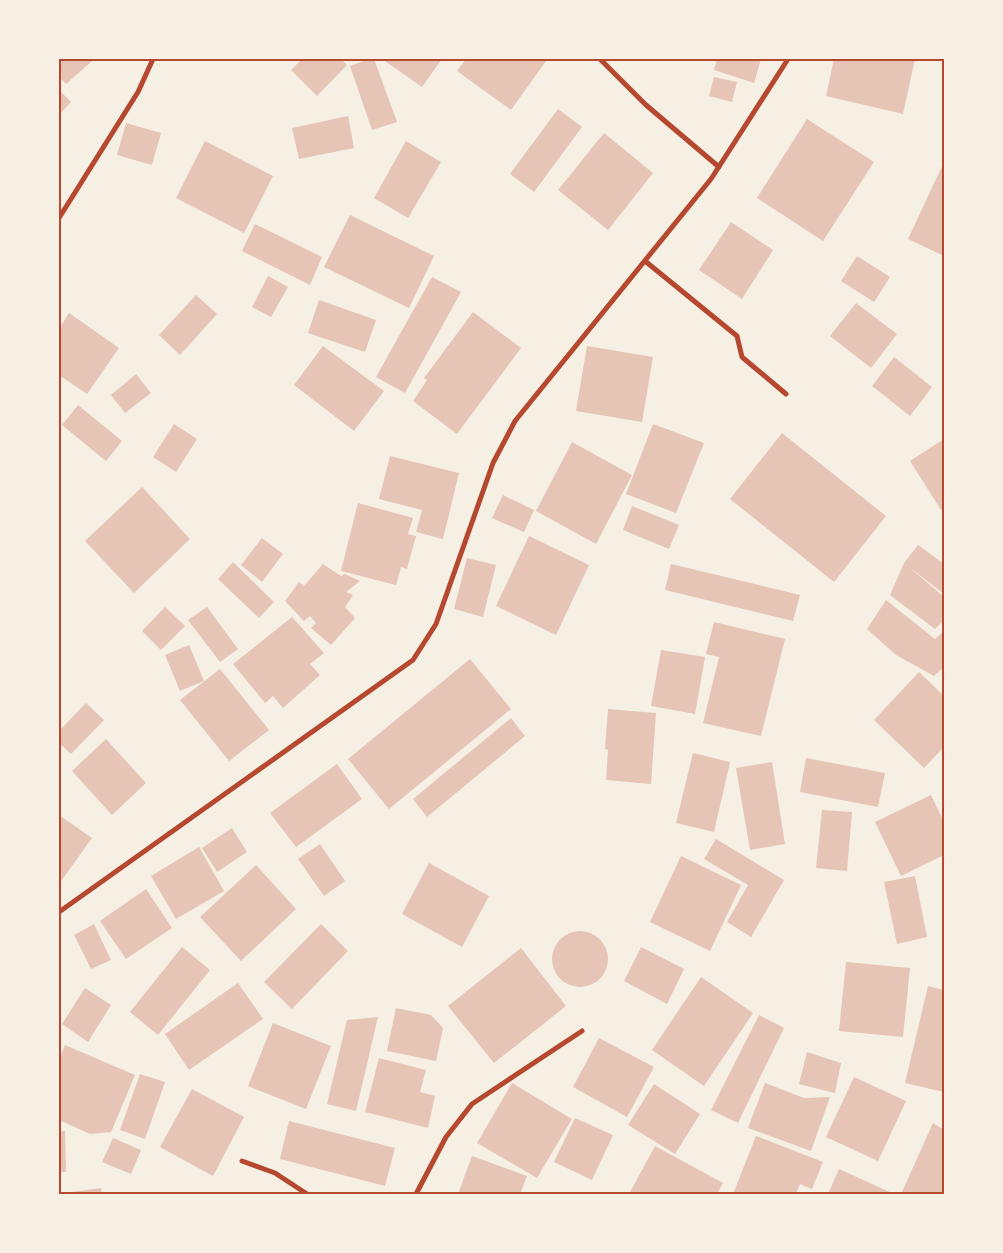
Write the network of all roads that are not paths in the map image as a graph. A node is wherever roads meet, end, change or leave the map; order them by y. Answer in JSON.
{"nodes":[{"id":1,"x":153,"y":59,"type":"edge"},
{"id":2,"x":600,"y":59,"type":"edge"},
{"id":3,"x":788,"y":59,"type":"edge"},
{"id":4,"x":718,"y":167,"type":"junction"},
{"id":5,"x":59,"y":218,"type":"edge"},
{"id":6,"x":645,"y":260,"type":"junction"},
{"id":7,"x":786,"y":394,"type":"dead end"},
{"id":8,"x":59,"y":912,"type":"edge"},
{"id":9,"x":582,"y":1032,"type":"dead end"},
{"id":10,"x":242,"y":1161,"type":"dead end"},
{"id":11,"x":307,"y":1194,"type":"edge"},
{"id":12,"x":416,"y":1194,"type":"edge"}],
"edges":[{"from":1,"to":5,"type":"street"},
{"from":2,"to":4,"type":"street"},
{"from":3,"to":4,"type":"street"},
{"from":4,"to":6,"type":"street"},
{"from":6,"to":7,"type":"street"},
{"from":6,"to":8,"type":"street"},
{"from":9,"to":12,"type":"street"},
{"from":10,"to":11,"type":"street"}]}
